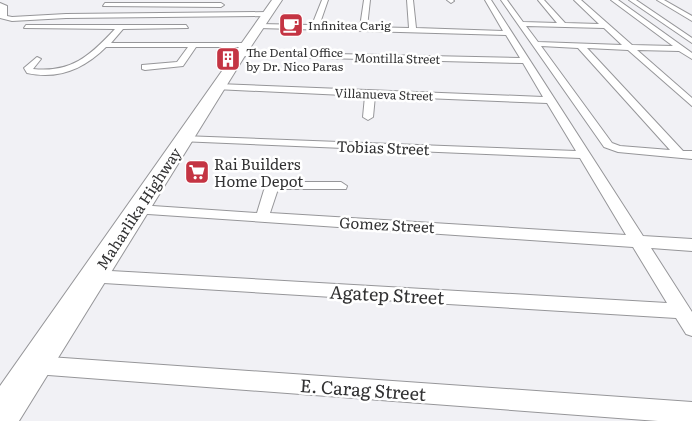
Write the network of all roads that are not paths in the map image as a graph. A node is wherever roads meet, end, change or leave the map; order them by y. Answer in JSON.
{"nodes":[{"id":1,"x":325,"y":0,"type":"edge"},
{"id":2,"x":367,"y":0,"type":"edge"},
{"id":3,"x":410,"y":0,"type":"edge"},
{"id":4,"x":488,"y":0,"type":"edge"},
{"id":5,"x":504,"y":0,"type":"edge"},
{"id":6,"x":541,"y":0,"type":"edge"},
{"id":7,"x":577,"y":0,"type":"edge"},
{"id":8,"x":615,"y":0,"type":"edge"},
{"id":9,"x":633,"y":0,"type":"edge"},
{"id":10,"x":660,"y":0,"type":"edge"},
{"id":11,"x":0,"y":5,"type":"edge"},
{"id":12,"x":105,"y":5,"type":"dead end"},
{"id":13,"x":225,"y":5,"type":"dead end"},
{"id":14,"x":270,"y":6,"type":"edge"},
{"id":15,"x":2,"y":13,"type":"edge"},
{"id":16,"x":662,"y":20,"type":"junction"},
{"id":17,"x":692,"y":20,"type":"edge"},
{"id":18,"x":522,"y":24,"type":"junction"},
{"id":19,"x":563,"y":25,"type":"junction"},
{"id":20,"x":186,"y":26,"type":"dead end"},
{"id":21,"x":259,"y":26,"type":"junction"},
{"id":22,"x":606,"y":26,"type":"junction"},
{"id":23,"x":26,"y":27,"type":"dead end"},
{"id":24,"x":121,"y":27,"type":"junction"},
{"id":25,"x":315,"y":28,"type":"junction"},
{"id":26,"x":363,"y":29,"type":"junction"},
{"id":27,"x":413,"y":30,"type":"junction"},
{"id":28,"x":507,"y":33,"type":"junction"},
{"id":29,"x":692,"y":41,"type":"edge"},
{"id":30,"x":536,"y":44,"type":"junction"},
{"id":31,"x":105,"y":45,"type":"junction"},
{"id":32,"x":194,"y":45,"type":"junction"},
{"id":33,"x":582,"y":46,"type":"junction"},
{"id":34,"x":630,"y":47,"type":"junction"},
{"id":35,"x":680,"y":48,"type":"junction"},
{"id":36,"x":242,"y":50,"type":"junction"},
{"id":37,"x":692,"y":57,"type":"edge"},
{"id":38,"x":38,"y":59,"type":"dead end"},
{"id":39,"x":525,"y":62,"type":"junction"},
{"id":40,"x":145,"y":67,"type":"dead end"},
{"id":41,"x":370,"y":93,"type":"junction"},
{"id":42,"x":211,"y":98,"type":"junction"},
{"id":43,"x":550,"y":100,"type":"junction"},
{"id":44,"x":692,"y":103,"type":"edge"},
{"id":45,"x":368,"y":117,"type":"dead end"},
{"id":46,"x":183,"y":138,"type":"junction"},
{"id":47,"x":686,"y":154,"type":"edge"},
{"id":48,"x":583,"y":155,"type":"junction"},
{"id":49,"x":341,"y":186,"type":"dead end"},
{"id":50,"x":138,"y":210,"type":"junction"},
{"id":51,"x":262,"y":217,"type":"junction"},
{"id":52,"x":636,"y":240,"type":"junction"},
{"id":53,"x":692,"y":245,"type":"edge"},
{"id":54,"x":92,"y":279,"type":"junction"},
{"id":55,"x":681,"y":311,"type":"junction"},
{"id":56,"x":692,"y":328,"type":"edge"},
{"id":57,"x":34,"y":365,"type":"junction"},
{"id":58,"x":692,"y":413,"type":"edge"},
{"id":59,"x":0,"y":418,"type":"edge"}],
"edges":[{"from":1,"to":25,"type":"street"},
{"from":2,"to":26,"type":"street"},
{"from":3,"to":27,"type":"street"},
{"from":4,"to":28,"type":"street"},
{"from":5,"to":18,"type":"street"},
{"from":6,"to":19,"type":"street"},
{"from":7,"to":22,"type":"street"},
{"from":8,"to":9,"type":"street"},
{"from":8,"to":35,"type":"street"},
{"from":9,"to":16,"type":"street"},
{"from":10,"to":17,"type":"street"},
{"from":11,"to":15,"type":"street"},
{"from":12,"to":13,"type":"street"},
{"from":14,"to":15,"type":"street"},
{"from":14,"to":21,"type":"highway","name":"Maharlika Highway"},
{"from":16,"to":17,"type":"street"},
{"from":16,"to":29,"type":"street"},
{"from":18,"to":19,"type":"street"},
{"from":18,"to":30,"type":"street"},
{"from":19,"to":22,"type":"street"},
{"from":20,"to":24,"type":"street"},
{"from":21,"to":25,"type":"street"},
{"from":21,"to":36,"type":"highway","name":"Maharlika Highway"},
{"from":22,"to":34,"type":"street"},
{"from":23,"to":24,"type":"street"},
{"from":24,"to":31,"type":"street"},
{"from":25,"to":26,"type":"street"},
{"from":26,"to":27,"type":"street"},
{"from":27,"to":28,"type":"street"},
{"from":28,"to":39,"type":"street"},
{"from":30,"to":33,"type":"street"},
{"from":30,"to":47,"type":"street"},
{"from":31,"to":32,"type":"street","name":"Montilla Street"},
{"from":31,"to":38,"type":"street"},
{"from":32,"to":36,"type":"street","name":"Montilla Street"},
{"from":32,"to":40,"type":"street"},
{"from":33,"to":34,"type":"street"},
{"from":33,"to":47,"type":"street"},
{"from":34,"to":35,"type":"street"},
{"from":34,"to":44,"type":"street"},
{"from":35,"to":37,"type":"street"},
{"from":36,"to":39,"type":"street","name":"Montilla Street"},
{"from":36,"to":42,"type":"highway","name":"Maharlika Highway"},
{"from":39,"to":43,"type":"street"},
{"from":41,"to":42,"type":"street","name":"Villanueva Street"},
{"from":41,"to":43,"type":"street","name":"Villanueva Street"},
{"from":41,"to":45,"type":"street"},
{"from":42,"to":46,"type":"highway","name":"Maharlika Highway"},
{"from":43,"to":48,"type":"street"},
{"from":46,"to":48,"type":"street","name":"Tobias Street"},
{"from":46,"to":50,"type":"highway","name":"Maharlika Highway"},
{"from":48,"to":52,"type":"street"},
{"from":49,"to":51,"type":"street"},
{"from":50,"to":51,"type":"street","name":"Gomez Street"},
{"from":50,"to":54,"type":"highway","name":"Maharlika Highway"},
{"from":51,"to":52,"type":"street","name":"Gomez Street"},
{"from":52,"to":53,"type":"street","name":"Gomez Street"},
{"from":52,"to":55,"type":"street"},
{"from":54,"to":55,"type":"street","name":"Agatep Street"},
{"from":54,"to":57,"type":"highway","name":"Maharlika Highway"},
{"from":55,"to":56,"type":"street"},
{"from":57,"to":58,"type":"street","name":"E. Carag Street"},
{"from":57,"to":59,"type":"highway","name":"Maharlika Highway"}]}
